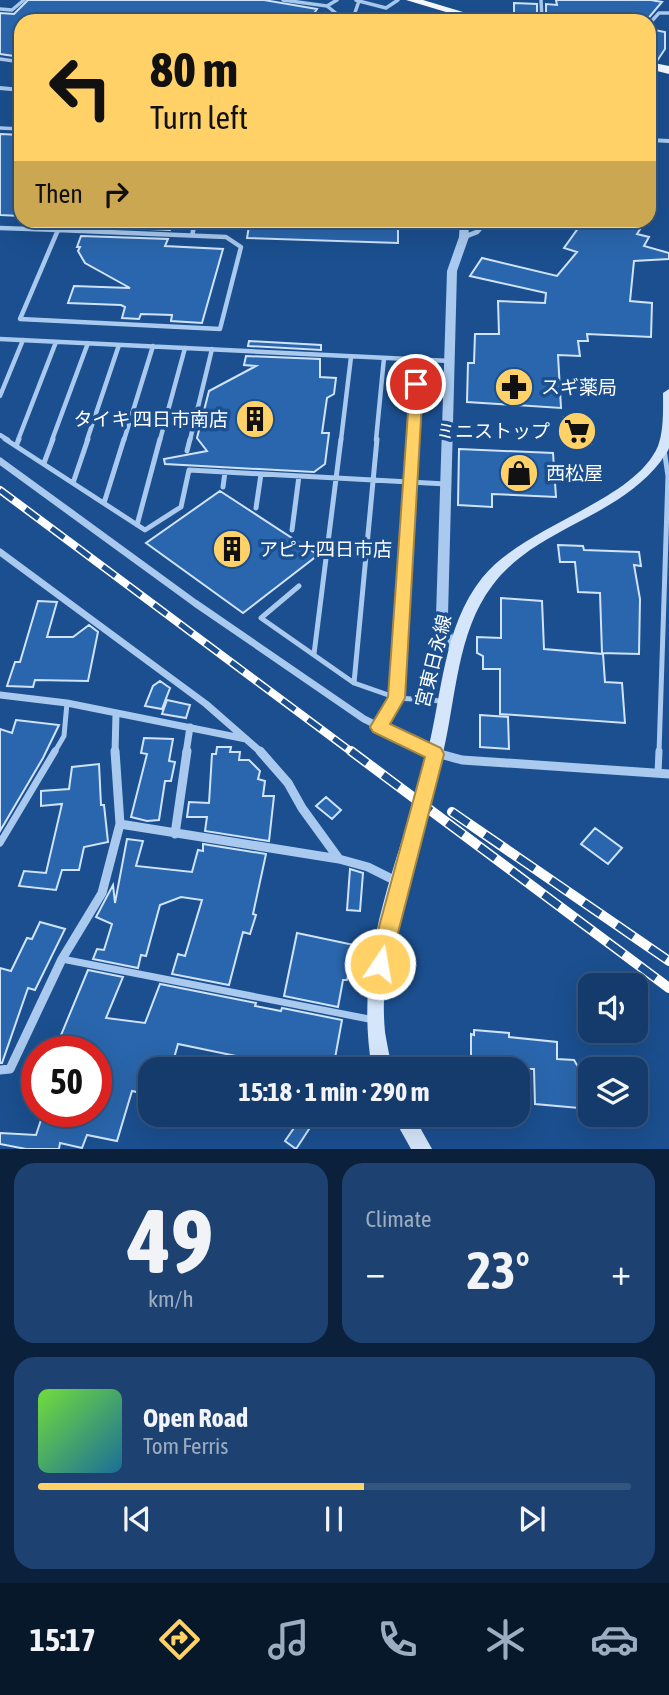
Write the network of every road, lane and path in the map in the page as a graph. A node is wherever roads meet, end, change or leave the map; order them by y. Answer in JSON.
{"nodes":[{"id":1,"x":24,"y":0,"type":"edge"},
{"id":2,"x":283,"y":0,"type":"edge"},
{"id":3,"x":337,"y":0,"type":"edge"},
{"id":4,"x":358,"y":0,"type":"edge"},
{"id":5,"x":398,"y":0,"type":"edge"},
{"id":6,"x":411,"y":0,"type":"edge"},
{"id":7,"x":314,"y":1,"type":"edge"},
{"id":8,"x":327,"y":6,"type":"junction"},
{"id":9,"x":386,"y":8,"type":"junction"},
{"id":10,"x":0,"y":9,"type":"edge"},
{"id":11,"x":337,"y":14,"type":"joint"},
{"id":12,"x":356,"y":14,"type":"joint"},
{"id":13,"x":383,"y":14,"type":"dead end"},
{"id":14,"x":455,"y":14,"type":"edge"},
{"id":15,"x":0,"y":228,"type":"edge"},
{"id":16,"x":194,"y":228,"type":"edge"},
{"id":17,"x":464,"y":228,"type":"edge"},
{"id":18,"x":480,"y":228,"type":"edge"},
{"id":19,"x":58,"y":230,"type":"junction"},
{"id":20,"x":192,"y":235,"type":"junction"},
{"id":21,"x":464,"y":237,"type":"junction"},
{"id":22,"x":0,"y":339,"type":"edge"},
{"id":23,"x":23,"y":340,"type":"junction"},
{"id":24,"x":56,"y":342,"type":"junction"},
{"id":25,"x":88,"y":343,"type":"junction"},
{"id":26,"x":119,"y":345,"type":"junction"},
{"id":27,"x":153,"y":346,"type":"junction"},
{"id":28,"x":185,"y":348,"type":"junction"},
{"id":29,"x":212,"y":349,"type":"junction"},
{"id":30,"x":351,"y":356,"type":"junction"},
{"id":31,"x":384,"y":358,"type":"junction"},
{"id":32,"x":418,"y":360,"type":"junction"},
{"id":33,"x":450,"y":361,"type":"junction"},
{"id":34,"x":669,"y":393,"type":"edge"},
{"id":35,"x":0,"y":396,"type":"edge"},
{"id":36,"x":668,"y":416,"type":"edge"},
{"id":37,"x":0,"y":436,"type":"edge"},
{"id":38,"x":16,"y":446,"type":"junction"},
{"id":39,"x":664,"y":449,"type":"junction"},
{"id":40,"x":187,"y":451,"type":"dead end"},
{"id":41,"x":0,"y":461,"type":"edge"},
{"id":42,"x":44,"y":463,"type":"junction"},
{"id":43,"x":225,"y":472,"type":"junction"},
{"id":44,"x":261,"y":474,"type":"junction"},
{"id":45,"x":299,"y":476,"type":"junction"},
{"id":46,"x":335,"y":478,"type":"junction"},
{"id":47,"x":373,"y":480,"type":"junction"},
{"id":48,"x":410,"y":482,"type":"junction"},
{"id":49,"x":73,"y":483,"type":"junction"},
{"id":50,"x":447,"y":485,"type":"junction"},
{"id":51,"x":223,"y":487,"type":"dead end"},
{"id":52,"x":104,"y":503,"type":"junction"},
{"id":53,"x":256,"y":508,"type":"dead end"},
{"id":54,"x":137,"y":525,"type":"junction"},
{"id":55,"x":292,"y":530,"type":"dead end"},
{"id":56,"x":0,"y":552,"type":"edge"},
{"id":57,"x":299,"y":586,"type":"dead end"},
{"id":58,"x":457,"y":648,"type":"junction"},
{"id":59,"x":314,"y":654,"type":"junction"},
{"id":60,"x":354,"y":683,"type":"junction"},
{"id":61,"x":0,"y":695,"type":"edge"},
{"id":62,"x":397,"y":698,"type":"junction"},
{"id":63,"x":446,"y":701,"type":"junction"},
{"id":64,"x":67,"y":704,"type":"junction"},
{"id":65,"x":116,"y":713,"type":"junction"},
{"id":66,"x":190,"y":727,"type":"junction"},
{"id":67,"x":379,"y":727,"type":"junction"},
{"id":68,"x":247,"y":739,"type":"junction"},
{"id":69,"x":435,"y":754,"type":"junction"},
{"id":70,"x":658,"y":773,"type":"junction"},
{"id":71,"x":669,"y":774,"type":"edge"},
{"id":72,"x":120,"y":824,"type":"junction"},
{"id":73,"x":175,"y":834,"type":"junction"},
{"id":74,"x":0,"y":843,"type":"edge"},
{"id":75,"x":339,"y":859,"type":"junction"},
{"id":76,"x":399,"y":882,"type":"junction"},
{"id":77,"x":62,"y":959,"type":"junction"},
{"id":78,"x":374,"y":1020,"type":"junction"},
{"id":79,"x":379,"y":1057,"type":"edge"},
{"id":80,"x":0,"y":1070,"type":"edge"},
{"id":81,"x":408,"y":1127,"type":"edge"},
{"id":82,"x":416,"y":1145,"type":"edge"}],
"edges":[{"from":1,"to":10,"type":"lane"},
{"from":2,"to":7,"type":"lane"},
{"from":3,"to":8,"type":"lane"},
{"from":4,"to":9,"type":"lane"},
{"from":4,"to":12,"type":"lane"},
{"from":5,"to":9,"type":"lane"},
{"from":6,"to":14,"type":"highway"},
{"from":7,"to":8,"type":"lane"},
{"from":8,"to":11,"type":"lane"},
{"from":9,"to":13,"type":"lane"},
{"from":11,"to":12,"type":"lane"},
{"from":15,"to":19,"type":"lane"},
{"from":16,"to":20,"type":"lane"},
{"from":17,"to":21,"type":"street"},
{"from":18,"to":21,"type":"street"},
{"from":19,"to":20,"type":"lane"},
{"from":19,"to":20,"type":"lane"},
{"from":21,"to":33,"type":"street"},
{"from":22,"to":23,"type":"lane"},
{"from":23,"to":24,"type":"lane"},
{"from":23,"to":35,"type":"lane"},
{"from":24,"to":25,"type":"lane"},
{"from":24,"to":38,"type":"lane"},
{"from":25,"to":26,"type":"lane"},
{"from":25,"to":42,"type":"lane"},
{"from":26,"to":27,"type":"lane"},
{"from":26,"to":49,"type":"lane"},
{"from":27,"to":28,"type":"lane"},
{"from":27,"to":52,"type":"lane"},
{"from":28,"to":29,"type":"lane"},
{"from":28,"to":54,"type":"lane"},
{"from":29,"to":30,"type":"lane"},
{"from":29,"to":40,"type":"lane"},
{"from":30,"to":31,"type":"lane"},
{"from":30,"to":46,"type":"lane"},
{"from":31,"to":32,"type":"lane"},
{"from":31,"to":47,"type":"lane"},
{"from":32,"to":33,"type":"lane"},
{"from":32,"to":48,"type":"lane"},
{"from":33,"to":50,"type":"street"},
{"from":34,"to":36,"type":"main road"},
{"from":36,"to":39,"type":"main road"},
{"from":37,"to":38,"type":"lane"},
{"from":38,"to":42,"type":"lane"},
{"from":39,"to":58,"type":"main road","name":"宮東日永線"},
{"from":39,"to":70,"type":"lane"},
{"from":41,"to":67,"type":"street"},
{"from":42,"to":49,"type":"lane"},
{"from":43,"to":44,"type":"lane"},
{"from":43,"to":51,"type":"lane"},
{"from":43,"to":54,"type":"lane"},
{"from":44,"to":45,"type":"lane"},
{"from":44,"to":53,"type":"lane"},
{"from":45,"to":46,"type":"lane"},
{"from":45,"to":55,"type":"lane"},
{"from":46,"to":47,"type":"lane"},
{"from":46,"to":59,"type":"lane"},
{"from":47,"to":48,"type":"lane"},
{"from":47,"to":60,"type":"lane"},
{"from":48,"to":50,"type":"lane"},
{"from":48,"to":62,"type":"lane"},
{"from":49,"to":52,"type":"lane"},
{"from":50,"to":58,"type":"street"},
{"from":52,"to":54,"type":"lane"},
{"from":56,"to":68,"type":"street"},
{"from":57,"to":59,"type":"lane"},
{"from":58,"to":63,"type":"main road","name":"宮東日永線"},
{"from":59,"to":60,"type":"lane"},
{"from":60,"to":62,"type":"lane"},
{"from":61,"to":64,"type":"street"},
{"from":62,"to":63,"type":"lane"},
{"from":62,"to":67,"type":"lane"},
{"from":63,"to":69,"type":"main road","name":"宮東日永線"},
{"from":64,"to":65,"type":"street"},
{"from":64,"to":74,"type":"lane"},
{"from":65,"to":66,"type":"street"},
{"from":65,"to":72,"type":"street"},
{"from":66,"to":68,"type":"street"},
{"from":66,"to":73,"type":"street"},
{"from":67,"to":69,"type":"street"},
{"from":68,"to":75,"type":"street"},
{"from":69,"to":70,"type":"street"},
{"from":69,"to":76,"type":"main road","name":"宮東日永線"},
{"from":70,"to":71,"type":"street"},
{"from":72,"to":73,"type":"street"},
{"from":72,"to":77,"type":"street"},
{"from":73,"to":75,"type":"street"},
{"from":75,"to":76,"type":"street"},
{"from":76,"to":78,"type":"main road","name":"宮東日永線"},
{"from":77,"to":78,"type":"lane"},
{"from":77,"to":80,"type":"street"},
{"from":78,"to":79,"type":"main road","name":"宮東日永線"},
{"from":81,"to":82,"type":"main road"}]}
